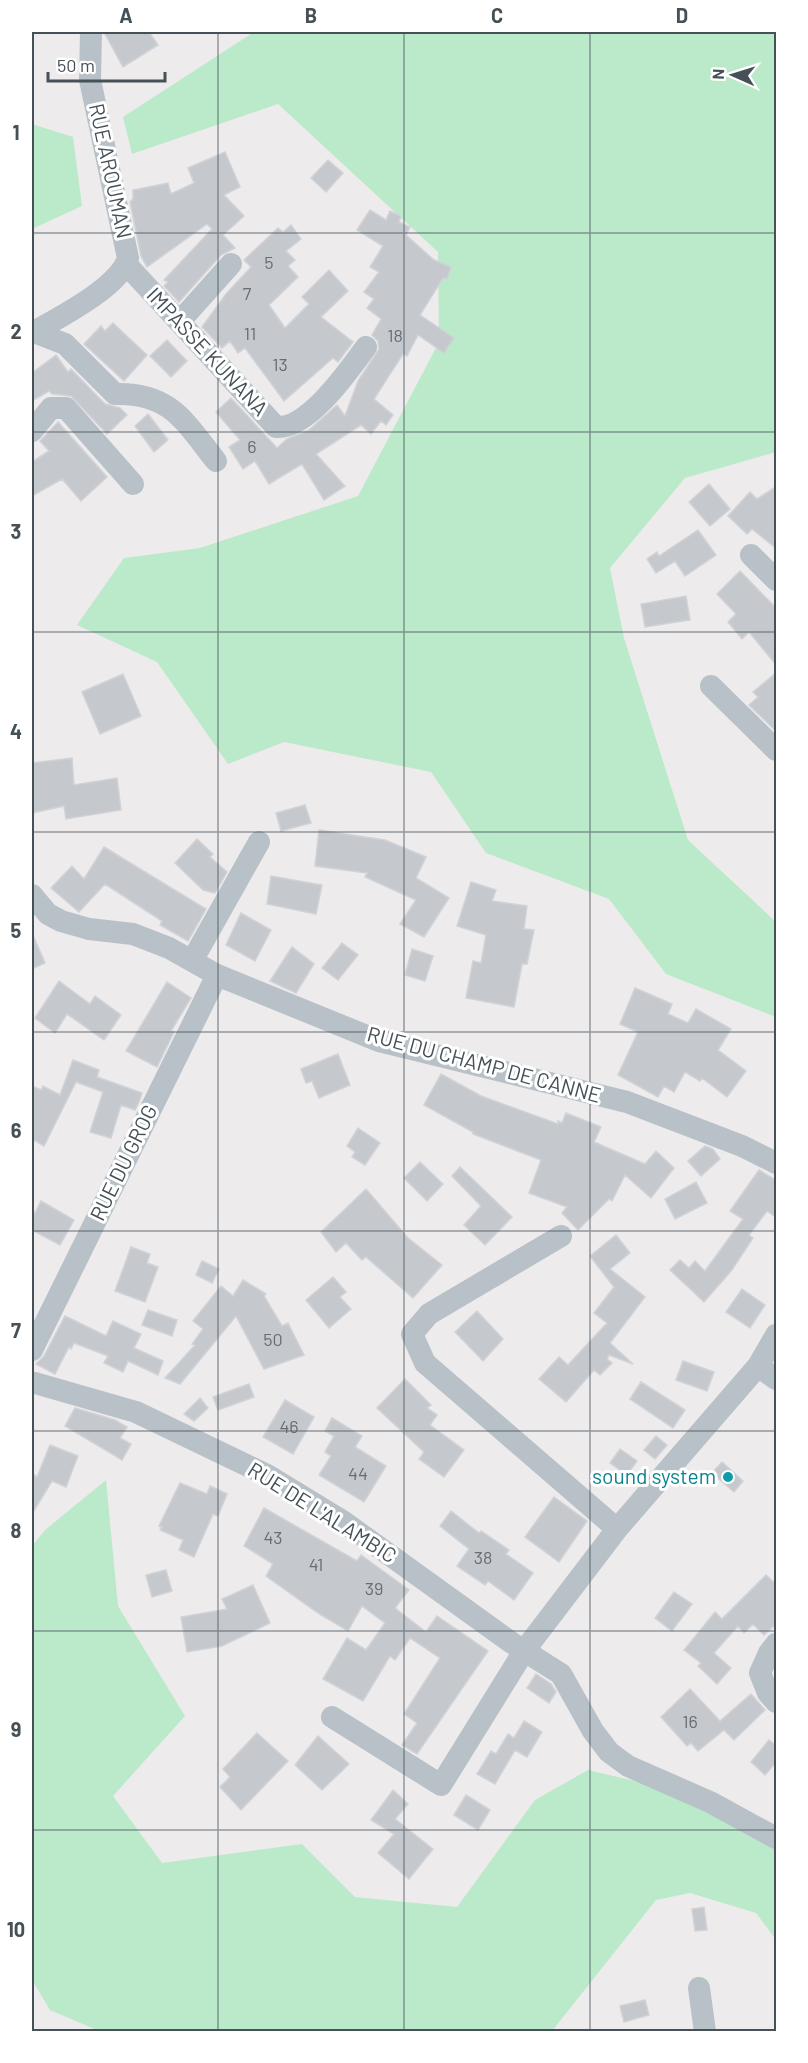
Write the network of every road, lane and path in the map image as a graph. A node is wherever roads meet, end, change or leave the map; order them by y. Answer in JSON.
{"nodes":[{"id":1,"x":91,"y":32,"type":"edge"},
{"id":2,"x":126,"y":264,"type":"junction"},
{"id":3,"x":231,"y":264,"type":"dead end"},
{"id":4,"x":181,"y":321,"type":"junction"},
{"id":5,"x":33,"y":332,"type":"edge"},
{"id":6,"x":366,"y":347,"type":"dead end"},
{"id":7,"x":32,"y":431,"type":"edge"},
{"id":8,"x":216,"y":461,"type":"dead end"},
{"id":9,"x":133,"y":484,"type":"dead end"},
{"id":10,"x":751,"y":555,"type":"dead end"},
{"id":11,"x":777,"y":580,"type":"edge"},
{"id":12,"x":711,"y":686,"type":"dead end"},
{"id":13,"x":777,"y":750,"type":"edge"},
{"id":14,"x":259,"y":842,"type":"dead end"},
{"id":15,"x":32,"y":895,"type":"edge"},
{"id":16,"x":192,"y":961,"type":"junction"},
{"id":17,"x":217,"y":975,"type":"junction"},
{"id":18,"x":777,"y":1163,"type":"edge"},
{"id":19,"x":561,"y":1236,"type":"dead end"},
{"id":20,"x":777,"y":1335,"type":"edge"},
{"id":21,"x":32,"y":1350,"type":"edge"},
{"id":22,"x":758,"y":1366,"type":"junction"},
{"id":23,"x":777,"y":1378,"type":"edge"},
{"id":24,"x":33,"y":1386,"type":"edge"},
{"id":25,"x":617,"y":1529,"type":"junction"},
{"id":26,"x":777,"y":1644,"type":"edge"},
{"id":27,"x":524,"y":1651,"type":"junction"},
{"id":28,"x":777,"y":1702,"type":"edge"},
{"id":29,"x":332,"y":1717,"type":"dead end"},
{"id":30,"x":777,"y":1838,"type":"edge"},
{"id":31,"x":699,"y":1988,"type":"dead end"},
{"id":32,"x":705,"y":2031,"type":"edge"}],
"edges":[{"from":1,"to":2,"type":"street","name":"RUE AROUMAN"},
{"from":2,"to":4,"type":"street","name":"IMPASSE KUNANA"},
{"from":2,"to":5,"type":"street","name":"RUE AROUMAN"},
{"from":3,"to":4,"type":"street"},
{"from":4,"to":6,"type":"street","name":"IMPASSE KUNANA"},
{"from":5,"to":8,"type":"street"},
{"from":7,"to":9,"type":"street"},
{"from":10,"to":11,"type":"street"},
{"from":12,"to":13,"type":"street"},
{"from":14,"to":16,"type":"street"},
{"from":15,"to":16,"type":"street","name":"RUE DU CHAMP DE CANNE"},
{"from":16,"to":17,"type":"street","name":"RUE DU CHAMP DE CANNE"},
{"from":17,"to":18,"type":"street","name":"RUE DU CHAMP DE CANNE"},
{"from":17,"to":21,"type":"street","name":"RUE DU GROG"},
{"from":19,"to":25,"type":"street"},
{"from":20,"to":22,"type":"street"},
{"from":22,"to":23,"type":"street"},
{"from":22,"to":25,"type":"street"},
{"from":24,"to":27,"type":"street","name":"RUE DE L'ALAMBIC"},
{"from":25,"to":27,"type":"street"},
{"from":26,"to":28,"type":"street"},
{"from":27,"to":29,"type":"street"},
{"from":27,"to":30,"type":"street","name":"RUE DE L'ALAMBIC"},
{"from":31,"to":32,"type":"street"}]}
